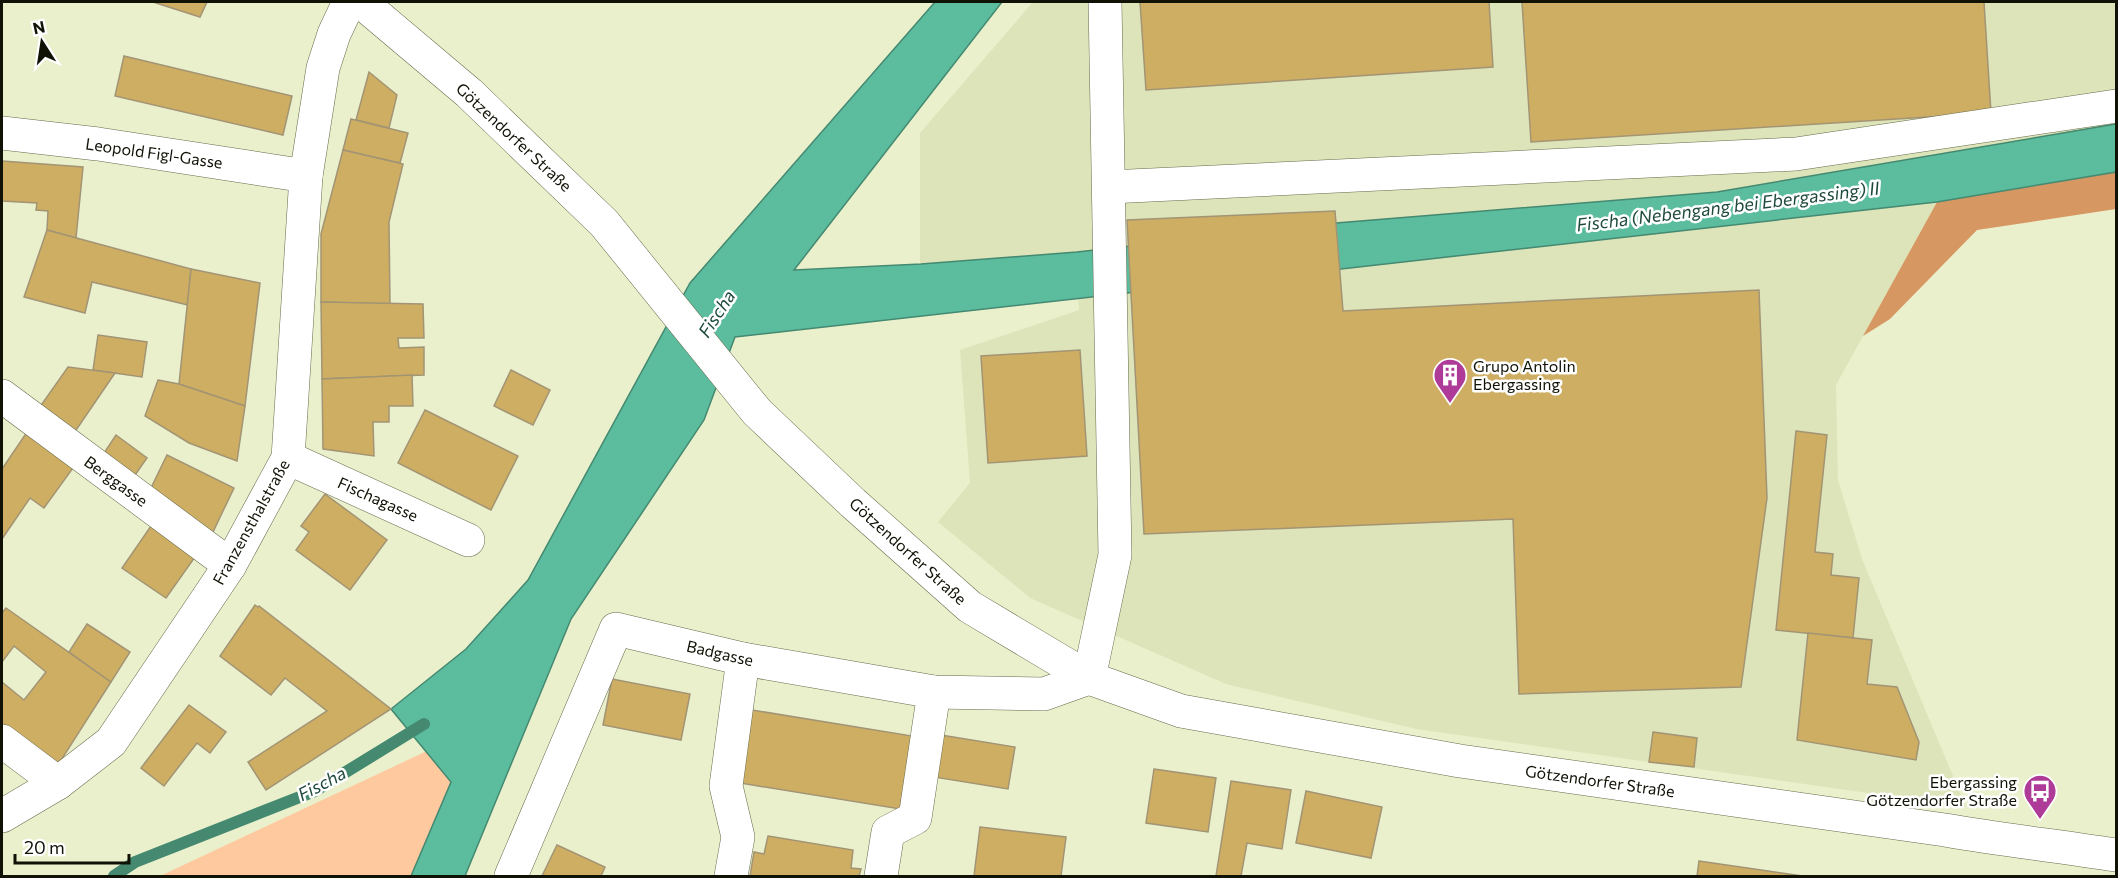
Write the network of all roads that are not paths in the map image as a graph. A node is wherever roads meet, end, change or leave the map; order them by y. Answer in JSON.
{"nodes":[{"id":1,"x":349,"y":2,"type":"edge"},
{"id":2,"x":362,"y":2,"type":"edge"},
{"id":3,"x":1105,"y":2,"type":"edge"},
{"id":4,"x":2116,"y":106,"type":"edge"},
{"id":5,"x":2,"y":133,"type":"edge"},
{"id":6,"x":306,"y":176,"type":"junction"},
{"id":7,"x":1109,"y":187,"type":"junction"},
{"id":8,"x":2,"y":396,"type":"edge"},
{"id":9,"x":288,"y":458,"type":"junction"},
{"id":10,"x":468,"y":540,"type":"dead end"},
{"id":11,"x":230,"y":565,"type":"junction"},
{"id":12,"x":743,"y":659,"type":"junction"},
{"id":13,"x":1089,"y":678,"type":"junction"},
{"id":14,"x":934,"y":692,"type":"junction"},
{"id":15,"x":2,"y":741,"type":"edge"},
{"id":16,"x":58,"y":783,"type":"junction"},
{"id":17,"x":2,"y":816,"type":"edge"},
{"id":18,"x":2116,"y":855,"type":"edge"},
{"id":19,"x":511,"y":876,"type":"edge"},
{"id":20,"x":731,"y":876,"type":"edge"},
{"id":21,"x":881,"y":876,"type":"edge"}],
"edges":[{"from":1,"to":6,"type":"street","name":"Franzensthalstraße"},
{"from":2,"to":13,"type":"street","name":"Götzendorfer Straße"},
{"from":3,"to":7,"type":"street"},
{"from":4,"to":7,"type":"street"},
{"from":5,"to":6,"type":"street","name":"Leopold Figl-Gasse"},
{"from":6,"to":9,"type":"street","name":"Franzensthalstraße"},
{"from":7,"to":13,"type":"street"},
{"from":8,"to":11,"type":"street","name":"Berggasse"},
{"from":9,"to":10,"type":"street","name":"Fischagasse"},
{"from":9,"to":11,"type":"street","name":"Franzensthalstraße"},
{"from":11,"to":16,"type":"street","name":"Franzensthalstraße"},
{"from":12,"to":14,"type":"street","name":"Badgasse"},
{"from":12,"to":19,"type":"street","name":"Badgasse"},
{"from":12,"to":20,"type":"street"},
{"from":13,"to":14,"type":"street","name":"Badgasse"},
{"from":13,"to":18,"type":"street","name":"Götzendorfer Straße"},
{"from":14,"to":21,"type":"street"},
{"from":15,"to":16,"type":"street"},
{"from":16,"to":17,"type":"street","name":"Franzensthalstraße"}]}
